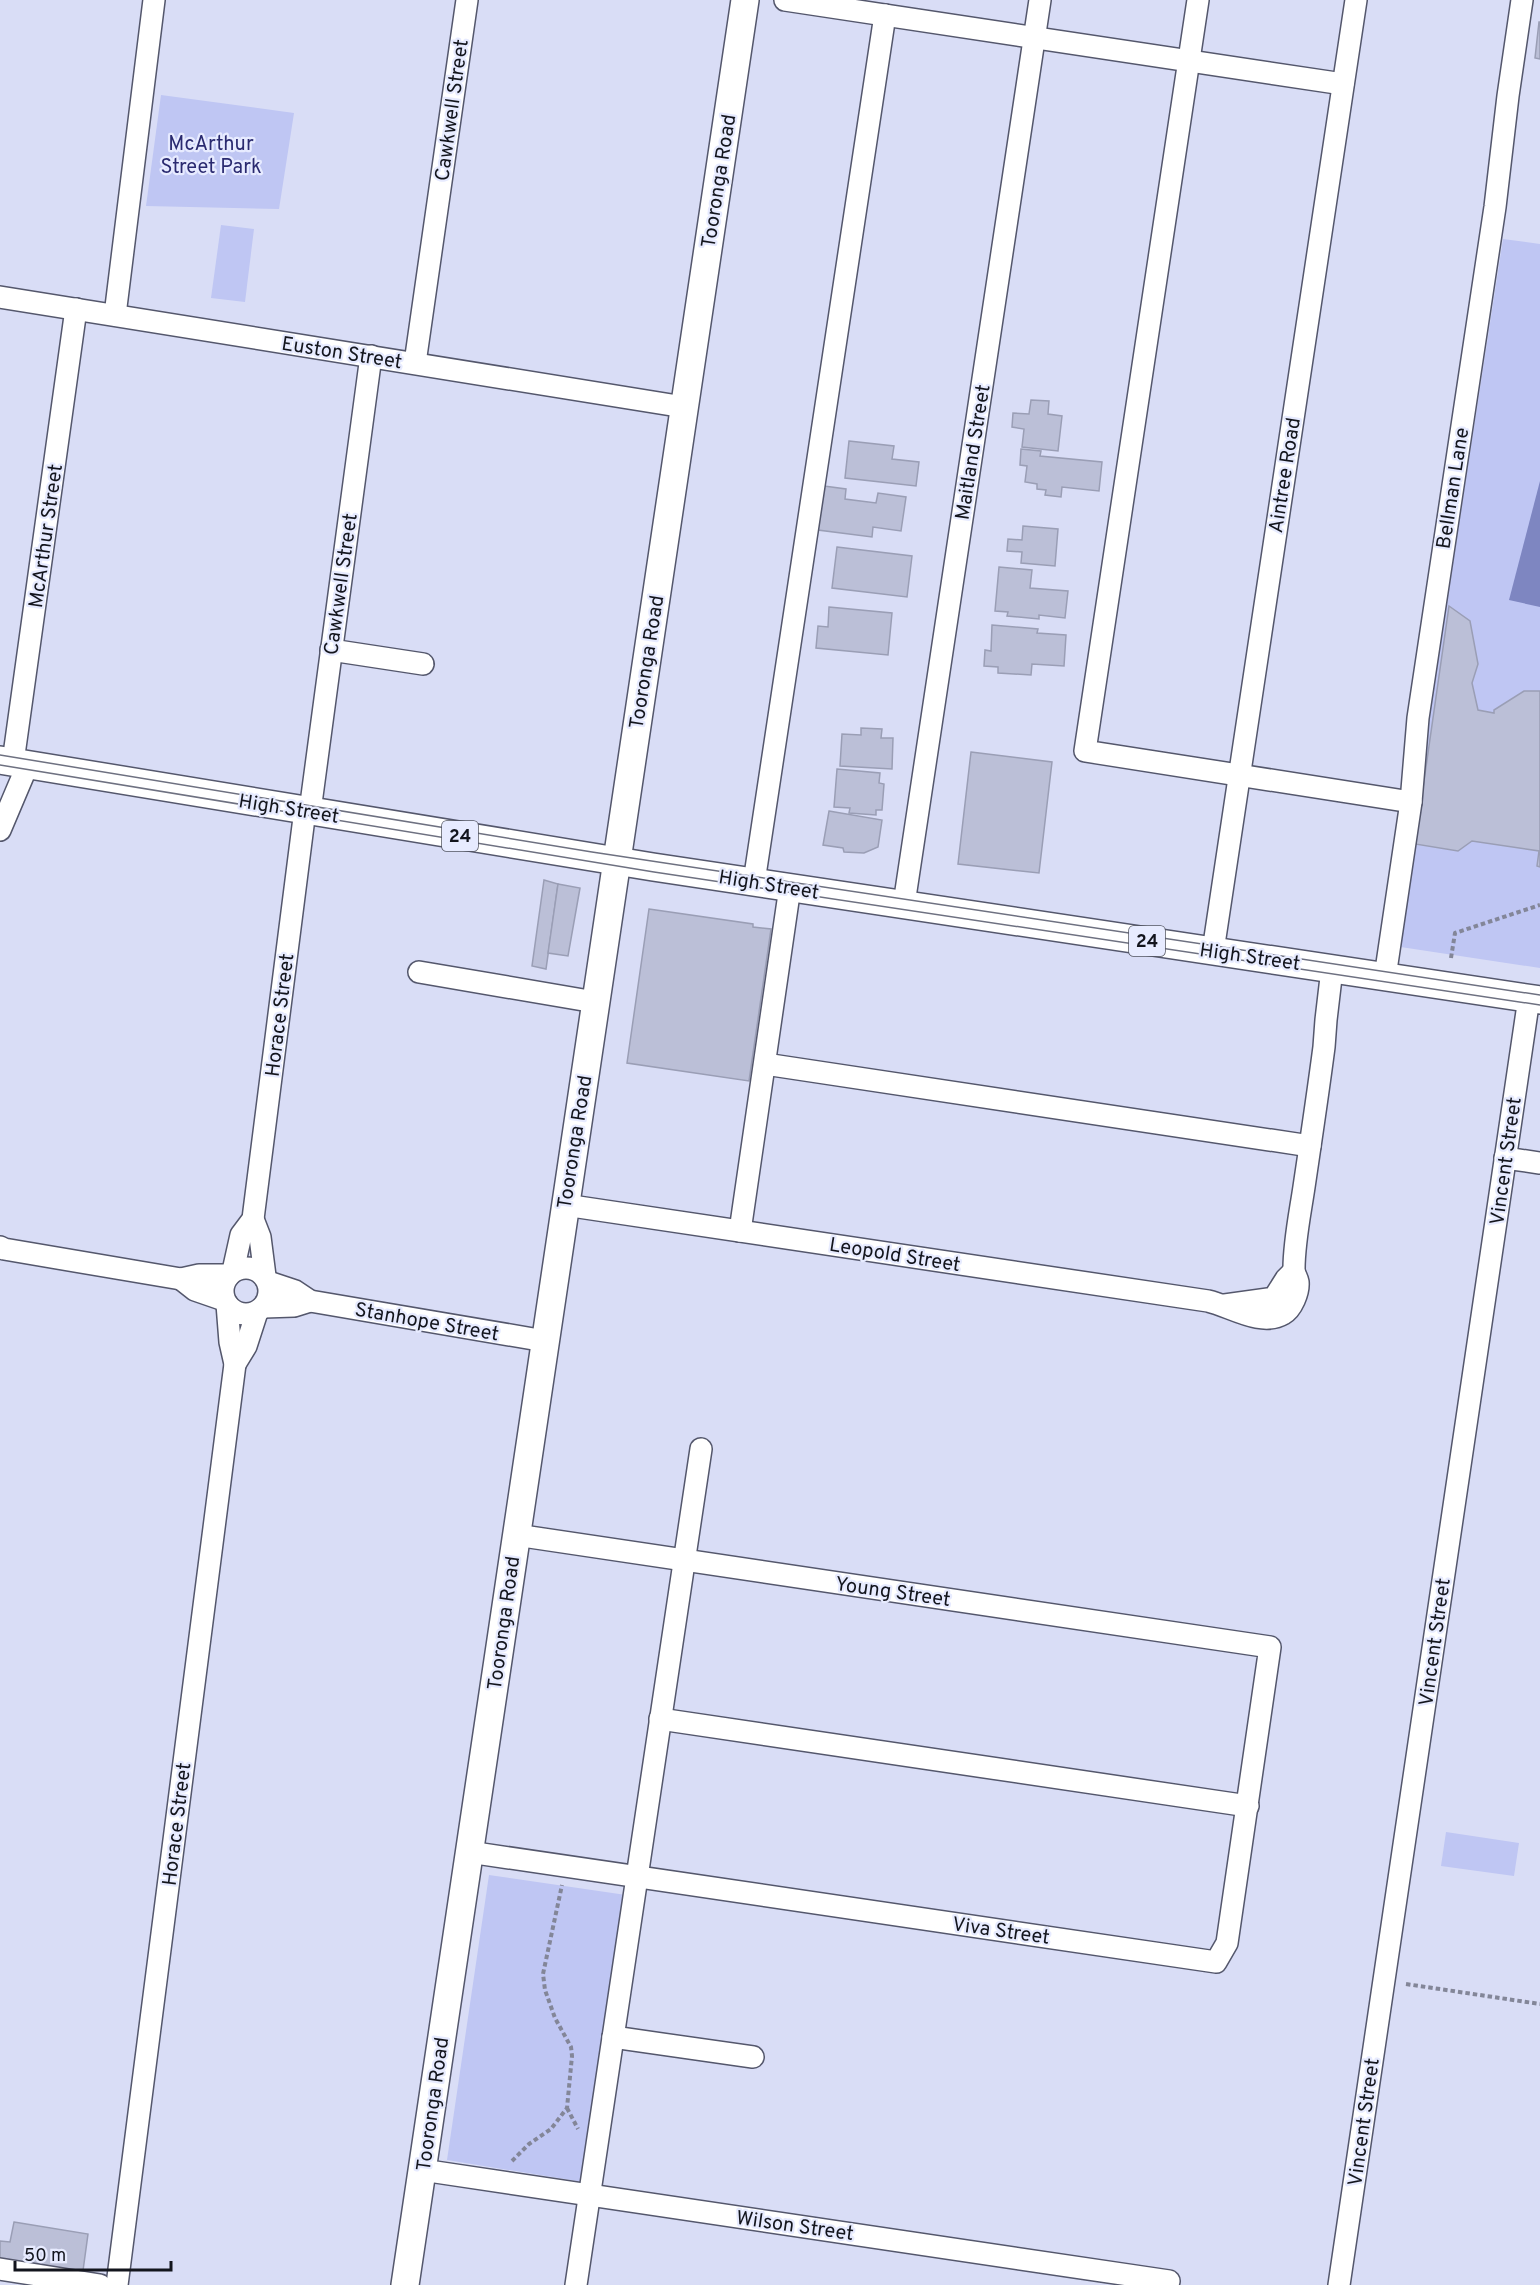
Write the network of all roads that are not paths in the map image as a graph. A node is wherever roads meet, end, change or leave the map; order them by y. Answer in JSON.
{"nodes":[{"id":1,"x":154,"y":0,"type":"edge"},
{"id":2,"x":467,"y":0,"type":"edge"},
{"id":3,"x":745,"y":0,"type":"edge"},
{"id":4,"x":786,"y":0,"type":"edge"},
{"id":5,"x":1040,"y":0,"type":"edge"},
{"id":6,"x":1198,"y":0,"type":"edge"},
{"id":7,"x":1356,"y":0,"type":"edge"},
{"id":8,"x":1522,"y":0,"type":"edge"},
{"id":9,"x":885,"y":15,"type":"junction"},
{"id":10,"x":1035,"y":37,"type":"junction"},
{"id":11,"x":1189,"y":61,"type":"junction"},
{"id":12,"x":1343,"y":84,"type":"junction"},
{"id":13,"x":0,"y":297,"type":"edge"},
{"id":14,"x":76,"y":309,"type":"junction"},
{"id":15,"x":115,"y":315,"type":"junction"},
{"id":16,"x":371,"y":356,"type":"junction"},
{"id":17,"x":415,"y":363,"type":"junction"},
{"id":18,"x":684,"y":407,"type":"junction"},
{"id":19,"x":331,"y":650,"type":"junction"},
{"id":20,"x":423,"y":664,"type":"dead end"},
{"id":21,"x":14,"y":762,"type":"edge"},
{"id":22,"x":1239,"y":776,"type":"junction"},
{"id":23,"x":1411,"y":802,"type":"junction"},
{"id":24,"x":307,"y":811,"type":"junction"},
{"id":25,"x":0,"y":830,"type":"edge"},
{"id":26,"x":616,"y":861,"type":"junction"},
{"id":27,"x":754,"y":882,"type":"junction"},
{"id":28,"x":790,"y":887,"type":"junction"},
{"id":29,"x":904,"y":904,"type":"junction"},
{"id":30,"x":1213,"y":951,"type":"junction"},
{"id":31,"x":1332,"y":969,"type":"junction"},
{"id":32,"x":419,"y":972,"type":"dead end"},
{"id":33,"x":1385,"y":977,"type":"junction"},
{"id":34,"x":1535,"y":999,"type":"edge"},
{"id":35,"x":595,"y":1002,"type":"junction"},
{"id":36,"x":765,"y":1064,"type":"junction"},
{"id":37,"x":1310,"y":1146,"type":"junction"},
{"id":38,"x":1505,"y":1158,"type":"junction"},
{"id":39,"x":1540,"y":1163,"type":"edge"},
{"id":40,"x":565,"y":1204,"type":"junction"},
{"id":41,"x":253,"y":1219,"type":"junction"},
{"id":42,"x":740,"y":1231,"type":"junction"},
{"id":43,"x":1,"y":1249,"type":"edge"},
{"id":44,"x":231,"y":1273,"type":"junction"},
{"id":45,"x":181,"y":1279,"type":"junction"},
{"id":46,"x":266,"y":1279,"type":"junction"},
{"id":47,"x":310,"y":1301,"type":"junction"},
{"id":48,"x":225,"y":1302,"type":"junction"},
{"id":49,"x":260,"y":1309,"type":"junction"},
{"id":50,"x":545,"y":1341,"type":"junction"},
{"id":51,"x":235,"y":1364,"type":"junction"},
{"id":52,"x":701,"y":1449,"type":"dead end"},
{"id":53,"x":516,"y":1535,"type":"junction"},
{"id":54,"x":684,"y":1560,"type":"junction"},
{"id":55,"x":1270,"y":1647,"type":"joint"},
{"id":56,"x":660,"y":1719,"type":"junction"},
{"id":57,"x":1248,"y":1806,"type":"junction"},
{"id":58,"x":469,"y":1852,"type":"junction"},
{"id":59,"x":637,"y":1877,"type":"junction"},
{"id":60,"x":613,"y":2037,"type":"junction"},
{"id":61,"x":753,"y":2057,"type":"dead end"},
{"id":62,"x":422,"y":2170,"type":"junction"},
{"id":63,"x":589,"y":2195,"type":"junction"},
{"id":64,"x":0,"y":2269,"type":"edge"},
{"id":65,"x":1168,"y":2281,"type":"dead end"},
{"id":66,"x":100,"y":2285,"type":"edge"},
{"id":67,"x":117,"y":2285,"type":"edge"},
{"id":68,"x":405,"y":2285,"type":"edge"},
{"id":69,"x":576,"y":2285,"type":"edge"},
{"id":70,"x":1339,"y":2285,"type":"edge"}],
"edges":[{"from":1,"to":15,"type":"street"},
{"from":2,"to":17,"type":"street","name":"Cawkwell Street"},
{"from":3,"to":18,"type":"main road","name":"Tooronga Road"},
{"from":4,"to":9,"type":"street"},
{"from":5,"to":10,"type":"street","name":"Maitland Street"},
{"from":6,"to":11,"type":"street"},
{"from":7,"to":12,"type":"street","name":"Aintree Road"},
{"from":8,"to":23,"type":"street","name":"Bellman Lane"},
{"from":9,"to":10,"type":"street"},
{"from":9,"to":27,"type":"street"},
{"from":10,"to":11,"type":"street"},
{"from":10,"to":29,"type":"street","name":"Maitland Street"},
{"from":11,"to":12,"type":"street"},
{"from":11,"to":22,"type":"street"},
{"from":12,"to":22,"type":"street","name":"Aintree Road"},
{"from":13,"to":14,"type":"street","name":"Euston Street"},
{"from":14,"to":15,"type":"street","name":"Euston Street"},
{"from":14,"to":21,"type":"street","name":"McArthur Street"},
{"from":15,"to":16,"type":"street","name":"Euston Street"},
{"from":16,"to":17,"type":"street","name":"Euston Street"},
{"from":16,"to":19,"type":"street","name":"Cawkwell Street"},
{"from":17,"to":18,"type":"street","name":"Euston Street"},
{"from":18,"to":26,"type":"main road","name":"Tooronga Road"},
{"from":19,"to":20,"type":"street"},
{"from":19,"to":24,"type":"street","name":"Cawkwell Street"},
{"from":21,"to":24,"type":"main road","name":"High Street","number":"24"},
{"from":21,"to":25,"type":"street","name":"McArthur Street"},
{"from":22,"to":23,"type":"street"},
{"from":22,"to":30,"type":"street","name":"Aintree Road"},
{"from":23,"to":33,"type":"street","name":"Bellman Lane"},
{"from":24,"to":26,"type":"main road","name":"High Street","number":"24"},
{"from":24,"to":41,"type":"street","name":"Horace Street"},
{"from":26,"to":27,"type":"main road","name":"High Street","number":"24"},
{"from":26,"to":35,"type":"main road","name":"Tooronga Road"},
{"from":27,"to":28,"type":"main road","name":"High Street","number":"24"},
{"from":28,"to":29,"type":"main road","name":"High Street","number":"24"},
{"from":28,"to":36,"type":"street"},
{"from":29,"to":30,"type":"main road","name":"High Street","number":"24"},
{"from":30,"to":31,"type":"main road","name":"High Street","number":"24"},
{"from":31,"to":33,"type":"main road","name":"High Street","number":"24"},
{"from":31,"to":37,"type":"street","name":"Leopold Street"},
{"from":32,"to":35,"type":"street"},
{"from":33,"to":34,"type":"main road","name":"High Street","number":"24"},
{"from":34,"to":38,"type":"street","name":"Vincent Street"},
{"from":35,"to":40,"type":"main road","name":"Tooronga Road"},
{"from":36,"to":37,"type":"street"},
{"from":36,"to":42,"type":"street"},
{"from":37,"to":42,"type":"street","name":"Leopold Street"},
{"from":38,"to":39,"type":"street"},
{"from":38,"to":70,"type":"street","name":"Vincent Street"},
{"from":40,"to":42,"type":"street","name":"Leopold Street"},
{"from":40,"to":50,"type":"main road","name":"Tooronga Road"},
{"from":41,"to":44,"type":"street","name":"Horace Street"},
{"from":41,"to":46,"type":"street","name":"Horace Street"},
{"from":43,"to":45,"type":"street"},
{"from":44,"to":45,"type":"street"},
{"from":44,"to":46,"type":"street"},
{"from":44,"to":48,"type":"street"},
{"from":45,"to":48,"type":"street"},
{"from":46,"to":47,"type":"street","name":"Stanhope Street"},
{"from":46,"to":49,"type":"street"},
{"from":47,"to":49,"type":"street","name":"Stanhope Street"},
{"from":47,"to":50,"type":"street","name":"Stanhope Street"},
{"from":48,"to":49,"type":"street"},
{"from":48,"to":51,"type":"street","name":"Horace Street"},
{"from":49,"to":51,"type":"street","name":"Horace Street"},
{"from":50,"to":53,"type":"main road","name":"Tooronga Road"},
{"from":51,"to":67,"type":"street","name":"Horace Street"},
{"from":52,"to":54,"type":"street"},
{"from":53,"to":54,"type":"street","name":"Young Street"},
{"from":53,"to":58,"type":"main road","name":"Tooronga Road"},
{"from":54,"to":55,"type":"street","name":"Young Street"},
{"from":54,"to":56,"type":"street"},
{"from":55,"to":57,"type":"street","name":"Viva Street"},
{"from":56,"to":57,"type":"street"},
{"from":56,"to":59,"type":"street"},
{"from":57,"to":59,"type":"street","name":"Viva Street"},
{"from":58,"to":59,"type":"street","name":"Viva Street"},
{"from":58,"to":62,"type":"main road","name":"Tooronga Road"},
{"from":59,"to":60,"type":"street"},
{"from":60,"to":61,"type":"street"},
{"from":60,"to":63,"type":"street"},
{"from":62,"to":63,"type":"street","name":"Wilson Street"},
{"from":62,"to":68,"type":"main road","name":"Tooronga Road"},
{"from":63,"to":65,"type":"street","name":"Wilson Street"},
{"from":63,"to":69,"type":"street"},
{"from":64,"to":66,"type":"street"}]}
